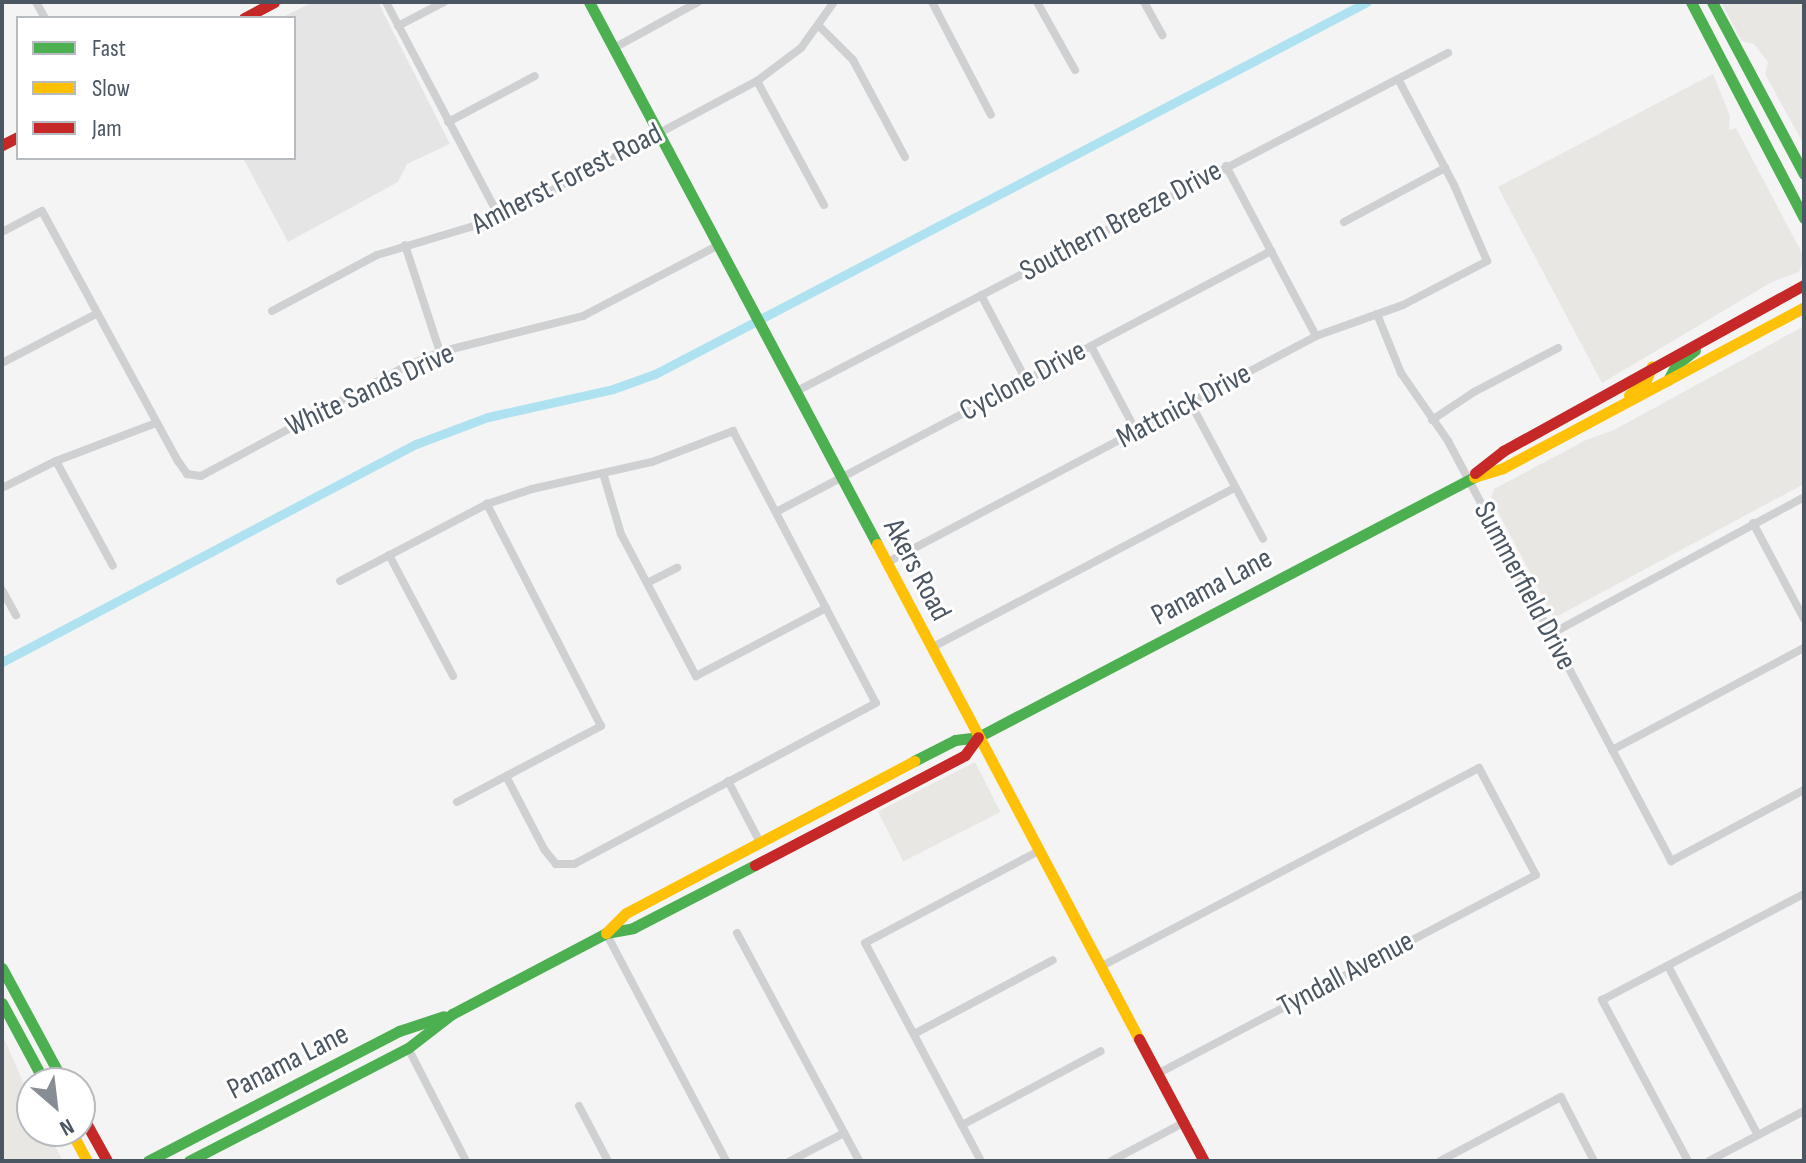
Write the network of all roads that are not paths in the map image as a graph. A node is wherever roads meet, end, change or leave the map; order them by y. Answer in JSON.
{"nodes":[{"id":1,"x":274,"y":2,"type":"edge"},
{"id":2,"x":386,"y":2,"type":"edge"},
{"id":3,"x":444,"y":2,"type":"edge"},
{"id":4,"x":589,"y":2,"type":"edge"},
{"id":5,"x":698,"y":2,"type":"edge"},
{"id":6,"x":834,"y":2,"type":"edge"},
{"id":7,"x":932,"y":2,"type":"edge"},
{"id":8,"x":1037,"y":2,"type":"edge"},
{"id":9,"x":1144,"y":2,"type":"edge"},
{"id":10,"x":1691,"y":2,"type":"edge"},
{"id":11,"x":1712,"y":2,"type":"edge"},
{"id":12,"x":248,"y":16,"type":"edge"},
{"id":13,"x":398,"y":26,"type":"junction"},
{"id":14,"x":819,"y":26,"type":"junction"},
{"id":15,"x":1162,"y":35,"type":"dead end"},
{"id":16,"x":614,"y":48,"type":"junction"},
{"id":17,"x":1448,"y":53,"type":"dead end"},
{"id":18,"x":1075,"y":70,"type":"dead end"},
{"id":19,"x":535,"y":76,"type":"dead end"},
{"id":20,"x":1398,"y":79,"type":"junction"},
{"id":21,"x":757,"y":81,"type":"junction"},
{"id":22,"x":991,"y":115,"type":"dead end"},
{"id":23,"x":448,"y":122,"type":"junction"},
{"id":24,"x":660,"y":133,"type":"junction"},
{"id":25,"x":905,"y":157,"type":"dead end"},
{"id":26,"x":1226,"y":166,"type":"junction"},
{"id":27,"x":1445,"y":168,"type":"junction"},
{"id":28,"x":1804,"y":174,"type":"edge"},
{"id":29,"x":824,"y":205,"type":"dead end"},
{"id":30,"x":500,"y":218,"type":"junction"},
{"id":31,"x":1804,"y":218,"type":"edge"},
{"id":32,"x":1344,"y":222,"type":"dead end"},
{"id":33,"x":2,"y":232,"type":"edge"},
{"id":34,"x":405,"y":245,"type":"junction"},
{"id":35,"x":717,"y":246,"type":"junction"},
{"id":36,"x":1271,"y":251,"type":"junction"},
{"id":37,"x":1804,"y":285,"type":"edge"},
{"id":38,"x":981,"y":295,"type":"junction"},
{"id":39,"x":1804,"y":307,"type":"edge"},
{"id":40,"x":272,"y":311,"type":"dead end"},
{"id":41,"x":96,"y":314,"type":"junction"},
{"id":42,"x":1377,"y":314,"type":"junction"},
{"id":43,"x":1720,"y":330,"type":"junction"},
{"id":44,"x":1316,"y":336,"type":"junction"},
{"id":45,"x":1091,"y":346,"type":"junction"},
{"id":46,"x":1558,"y":348,"type":"dead end"},
{"id":47,"x":440,"y":352,"type":"junction"},
{"id":48,"x":2,"y":363,"type":"edge"},
{"id":49,"x":1652,"y":366,"type":"junction"},
{"id":50,"x":1026,"y":380,"type":"junction"},
{"id":51,"x":1668,"y":380,"type":"junction"},
{"id":52,"x":795,"y":392,"type":"junction"},
{"id":53,"x":1190,"y":402,"type":"junction"},
{"id":54,"x":1604,"y":415,"type":"junction"},
{"id":55,"x":1432,"y":420,"type":"junction"},
{"id":56,"x":156,"y":423,"type":"junction"},
{"id":57,"x":1136,"y":431,"type":"junction"},
{"id":58,"x":56,"y":461,"type":"junction"},
{"id":59,"x":603,"y":473,"type":"junction"},
{"id":60,"x":840,"y":477,"type":"junction"},
{"id":61,"x":1468,"y":479,"type":"junction"},
{"id":62,"x":2,"y":488,"type":"edge"},
{"id":63,"x":1235,"y":488,"type":"junction"},
{"id":64,"x":1804,"y":497,"type":"edge"},
{"id":65,"x":487,"y":504,"type":"junction"},
{"id":66,"x":776,"y":512,"type":"junction"},
{"id":67,"x":1753,"y":523,"type":"junction"},
{"id":68,"x":1263,"y":539,"type":"dead end"},
{"id":69,"x":389,"y":555,"type":"junction"},
{"id":70,"x":886,"y":563,"type":"junction"},
{"id":71,"x":113,"y":566,"type":"dead end"},
{"id":72,"x":677,"y":568,"type":"dead end"},
{"id":73,"x":340,"y":581,"type":"dead end"},
{"id":74,"x":647,"y":583,"type":"junction"},
{"id":75,"x":2,"y":590,"type":"edge"},
{"id":76,"x":826,"y":608,"type":"junction"},
{"id":77,"x":16,"y":615,"type":"dead end"},
{"id":78,"x":1804,"y":619,"type":"edge"},
{"id":79,"x":1551,"y":634,"type":"junction"},
{"id":80,"x":931,"y":648,"type":"junction"},
{"id":81,"x":1804,"y":648,"type":"edge"},
{"id":82,"x":453,"y":676,"type":"dead end"},
{"id":83,"x":978,"y":737,"type":"junction"},
{"id":84,"x":1612,"y":750,"type":"junction"},
{"id":85,"x":506,"y":776,"type":"junction"},
{"id":86,"x":728,"y":781,"type":"junction"},
{"id":87,"x":1804,"y":790,"type":"edge"},
{"id":88,"x":457,"y":802,"type":"dead end"},
{"id":89,"x":761,"y":844,"type":"junction"},
{"id":90,"x":1039,"y":851,"type":"junction"},
{"id":91,"x":709,"y":889,"type":"junction"},
{"id":92,"x":1804,"y":894,"type":"edge"},
{"id":93,"x":606,"y":933,"type":"junction"},
{"id":94,"x":737,"y":933,"type":"dead end"},
{"id":95,"x":1053,"y":960,"type":"dead end"},
{"id":96,"x":1668,"y":966,"type":"junction"},
{"id":97,"x":1100,"y":967,"type":"junction"},
{"id":98,"x":2,"y":968,"type":"edge"},
{"id":99,"x":2,"y":987,"type":"edge"},
{"id":100,"x":2,"y":1003,"type":"edge"},
{"id":101,"x":21,"y":1004,"type":"junction"},
{"id":102,"x":447,"y":1016,"type":"junction"},
{"id":103,"x":914,"y":1034,"type":"junction"},
{"id":104,"x":408,"y":1048,"type":"junction"},
{"id":105,"x":1101,"y":1051,"type":"dead end"},
{"id":106,"x":36,"y":1067,"type":"edge"},
{"id":107,"x":55,"y":1067,"type":"edge"},
{"id":108,"x":1157,"y":1074,"type":"junction"},
{"id":109,"x":579,"y":1106,"type":"dead end"},
{"id":110,"x":1804,"y":1111,"type":"edge"},
{"id":111,"x":1183,"y":1123,"type":"junction"},
{"id":112,"x":962,"y":1125,"type":"junction"},
{"id":113,"x":844,"y":1133,"type":"junction"},
{"id":114,"x":1758,"y":1135,"type":"junction"},
{"id":115,"x":96,"y":1141,"type":"edge"},
{"id":116,"x":107,"y":1161,"type":"edge"},
{"id":117,"x":148,"y":1161,"type":"edge"},
{"id":118,"x":189,"y":1161,"type":"edge"},
{"id":119,"x":466,"y":1161,"type":"edge"},
{"id":120,"x":608,"y":1161,"type":"edge"},
{"id":121,"x":726,"y":1161,"type":"edge"},
{"id":122,"x":790,"y":1161,"type":"edge"},
{"id":123,"x":859,"y":1161,"type":"edge"},
{"id":124,"x":981,"y":1161,"type":"edge"},
{"id":125,"x":1111,"y":1161,"type":"edge"},
{"id":126,"x":1204,"y":1161,"type":"edge"},
{"id":127,"x":1440,"y":1161,"type":"edge"},
{"id":128,"x":1594,"y":1161,"type":"edge"},
{"id":129,"x":1688,"y":1161,"type":"edge"},
{"id":130,"x":1709,"y":1161,"type":"edge"}],
"edges":[{"from":1,"to":12,"type":"main road"},
{"from":2,"to":13,"type":"street"},
{"from":3,"to":13,"type":"street"},
{"from":4,"to":16,"type":"main road","name":"Akers Road"},
{"from":5,"to":16,"type":"street"},
{"from":6,"to":14,"type":"street","name":"Amherst Forest Road"},
{"from":7,"to":22,"type":"street"},
{"from":8,"to":18,"type":"street"},
{"from":9,"to":15,"type":"street"},
{"from":10,"to":31,"type":"main road"},
{"from":11,"to":28,"type":"main road"},
{"from":13,"to":23,"type":"street"},
{"from":14,"to":21,"type":"street","name":"Amherst Forest Road"},
{"from":14,"to":25,"type":"street"},
{"from":16,"to":24,"type":"main road","name":"Akers Road"},
{"from":17,"to":20,"type":"street","name":"Southern Breeze Drive"},
{"from":19,"to":23,"type":"street"},
{"from":20,"to":26,"type":"street","name":"Southern Breeze Drive"},
{"from":20,"to":27,"type":"street"},
{"from":21,"to":24,"type":"street","name":"Amherst Forest Road"},
{"from":21,"to":29,"type":"street"},
{"from":23,"to":30,"type":"street"},
{"from":24,"to":30,"type":"street","name":"Amherst Forest Road"},
{"from":24,"to":35,"type":"main road","name":"Akers Road"},
{"from":26,"to":36,"type":"street"},
{"from":26,"to":38,"type":"street","name":"Southern Breeze Drive"},
{"from":27,"to":32,"type":"street"},
{"from":27,"to":42,"type":"street","name":"Mattnick Drive"},
{"from":30,"to":34,"type":"street","name":"Amherst Forest Road"},
{"from":33,"to":41,"type":"street","name":"White Sands Drive"},
{"from":34,"to":40,"type":"street","name":"Amherst Forest Road"},
{"from":34,"to":47,"type":"street"},
{"from":35,"to":47,"type":"street","name":"White Sands Drive"},
{"from":35,"to":52,"type":"main road","name":"Akers Road"},
{"from":36,"to":44,"type":"street"},
{"from":36,"to":45,"type":"street","name":"Cyclone Drive"},
{"from":37,"to":43,"type":"main road","name":"Panama Lane"},
{"from":38,"to":50,"type":"street"},
{"from":38,"to":52,"type":"street","name":"Southern Breeze Drive"},
{"from":39,"to":51,"type":"main road","name":"Panama Lane"},
{"from":41,"to":48,"type":"street"},
{"from":41,"to":56,"type":"street","name":"White Sands Drive"},
{"from":42,"to":44,"type":"street","name":"Mattnick Drive"},
{"from":42,"to":55,"type":"street","name":"Summerfield Drive"},
{"from":43,"to":49,"type":"main road","name":"Panama Lane"},
{"from":43,"to":51,"type":"main road"},
{"from":44,"to":53,"type":"street","name":"Mattnick Drive"},
{"from":45,"to":50,"type":"street","name":"Cyclone Drive"},
{"from":45,"to":57,"type":"street"},
{"from":46,"to":55,"type":"street"},
{"from":47,"to":56,"type":"street","name":"White Sands Drive"},
{"from":49,"to":54,"type":"main road"},
{"from":49,"to":61,"type":"main road","name":"Panama Lane"},
{"from":50,"to":60,"type":"street","name":"Cyclone Drive"},
{"from":51,"to":54,"type":"main road","name":"Panama Lane"},
{"from":52,"to":60,"type":"main road","name":"Akers Road"},
{"from":53,"to":57,"type":"street","name":"Mattnick Drive"},
{"from":53,"to":63,"type":"street"},
{"from":54,"to":61,"type":"main road","name":"Panama Lane"},
{"from":55,"to":61,"type":"street","name":"Summerfield Drive"},
{"from":56,"to":58,"type":"street"},
{"from":57,"to":70,"type":"street","name":"Mattnick Drive"},
{"from":58,"to":62,"type":"street"},
{"from":58,"to":71,"type":"street"},
{"from":59,"to":65,"type":"street"},
{"from":59,"to":66,"type":"street"},
{"from":59,"to":74,"type":"street"},
{"from":60,"to":66,"type":"street","name":"Cyclone Drive"},
{"from":60,"to":70,"type":"main road","name":"Akers Road"},
{"from":61,"to":79,"type":"street","name":"Summerfield Drive"},
{"from":61,"to":83,"type":"main road","name":"Panama Lane"},
{"from":63,"to":68,"type":"street"},
{"from":63,"to":80,"type":"street"},
{"from":64,"to":67,"type":"street"},
{"from":65,"to":69,"type":"street"},
{"from":65,"to":85,"type":"street"},
{"from":66,"to":76,"type":"street"},
{"from":67,"to":78,"type":"street"},
{"from":67,"to":79,"type":"street"},
{"from":69,"to":73,"type":"street"},
{"from":69,"to":82,"type":"street"},
{"from":70,"to":80,"type":"main road","name":"Akers Road"},
{"from":72,"to":74,"type":"street"},
{"from":74,"to":76,"type":"street"},
{"from":75,"to":77,"type":"street"},
{"from":76,"to":86,"type":"street"},
{"from":79,"to":84,"type":"street","name":"Summerfield Drive"},
{"from":80,"to":83,"type":"main road","name":"Akers Road"},
{"from":81,"to":84,"type":"street"},
{"from":83,"to":89,"type":"main road","name":"Panama Lane"},
{"from":83,"to":90,"type":"main road","name":"Akers Road"},
{"from":83,"to":91,"type":"main road","name":"Panama Lane"},
{"from":84,"to":87,"type":"street","name":"Summerfield Drive"},
{"from":85,"to":86,"type":"street"},
{"from":85,"to":88,"type":"street"},
{"from":86,"to":89,"type":"street"},
{"from":89,"to":91,"type":"main road"},
{"from":89,"to":93,"type":"main road","name":"Panama Lane"},
{"from":90,"to":97,"type":"main road","name":"Akers Road"},
{"from":90,"to":103,"type":"street"},
{"from":91,"to":93,"type":"main road","name":"Panama Lane"},
{"from":92,"to":96,"type":"street"},
{"from":93,"to":102,"type":"main road","name":"Panama Lane"},
{"from":93,"to":121,"type":"street"},
{"from":94,"to":113,"type":"street"},
{"from":95,"to":103,"type":"street"},
{"from":96,"to":114,"type":"street"},
{"from":96,"to":129,"type":"street"},
{"from":97,"to":108,"type":"main road","name":"Akers Road"},
{"from":97,"to":108,"type":"street","name":"Tyndall Avenue"},
{"from":98,"to":101,"type":"main road"},
{"from":99,"to":101,"type":"main road"},
{"from":100,"to":106,"type":"main road"},
{"from":101,"to":107,"type":"main road"},
{"from":102,"to":104,"type":"main road","name":"Panama Lane"},
{"from":102,"to":117,"type":"main road","name":"Panama Lane"},
{"from":103,"to":112,"type":"street"},
{"from":104,"to":118,"type":"main road","name":"Panama Lane"},
{"from":104,"to":119,"type":"street"},
{"from":105,"to":112,"type":"street"},
{"from":108,"to":111,"type":"main road","name":"Akers Road"},
{"from":109,"to":120,"type":"street"},
{"from":110,"to":114,"type":"street"},
{"from":111,"to":125,"type":"street"},
{"from":111,"to":126,"type":"main road","name":"Akers Road"},
{"from":112,"to":124,"type":"street"},
{"from":113,"to":122,"type":"street"},
{"from":113,"to":123,"type":"street"},
{"from":114,"to":130,"type":"street"},
{"from":115,"to":116,"type":"main road"},
{"from":127,"to":128,"type":"street"}]}
